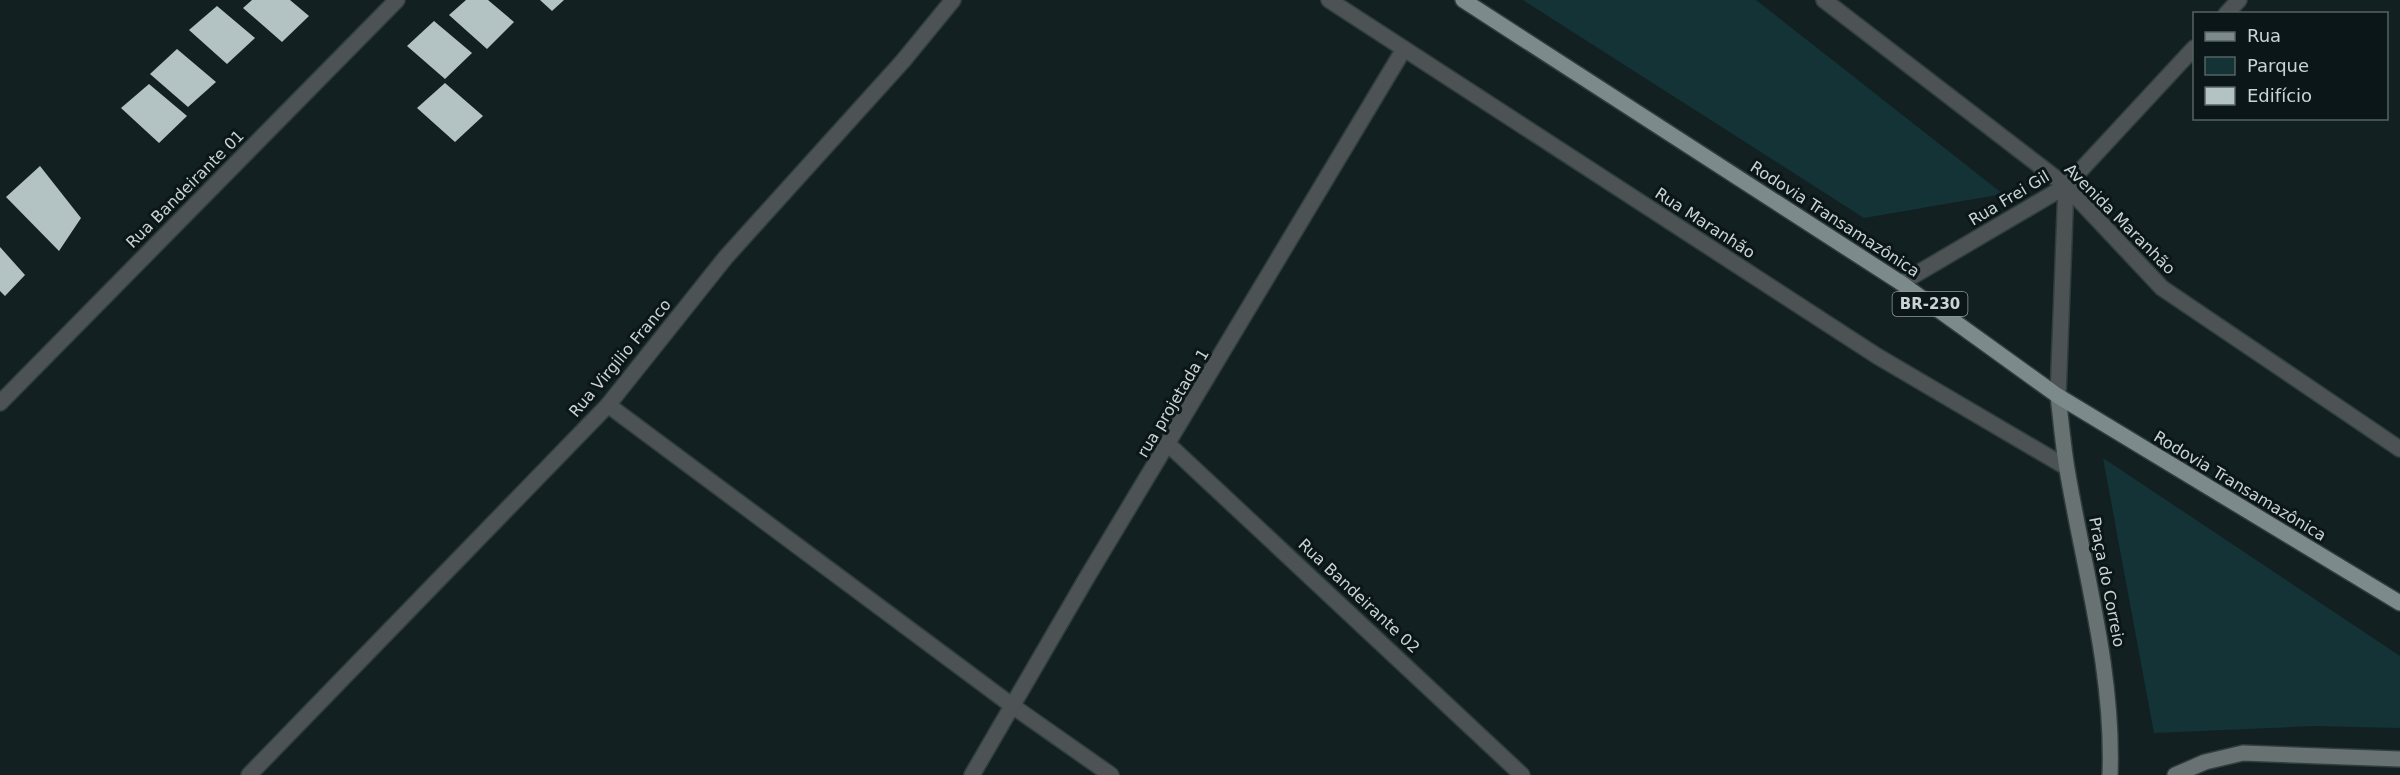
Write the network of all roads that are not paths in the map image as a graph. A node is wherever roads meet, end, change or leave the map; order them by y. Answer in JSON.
{"nodes":[{"id":1,"x":397,"y":0,"type":"edge"},
{"id":2,"x":952,"y":0,"type":"edge"},
{"id":3,"x":1329,"y":0,"type":"edge"},
{"id":4,"x":1463,"y":0,"type":"edge"},
{"id":5,"x":1824,"y":0,"type":"edge"},
{"id":6,"x":2239,"y":0,"type":"edge"},
{"id":7,"x":2228,"y":12,"type":"edge"},
{"id":8,"x":1404,"y":49,"type":"junction"},
{"id":9,"x":2193,"y":49,"type":"edge"},
{"id":10,"x":2066,"y":186,"type":"junction"},
{"id":11,"x":1901,"y":283,"type":"junction"},
{"id":12,"x":2058,"y":396,"type":"junction"},
{"id":13,"x":0,"y":403,"type":"edge"},
{"id":14,"x":608,"y":405,"type":"junction"},
{"id":15,"x":1169,"y":445,"type":"junction"},
{"id":16,"x":2400,"y":449,"type":"edge"},
{"id":17,"x":2066,"y":467,"type":"junction"},
{"id":18,"x":2400,"y":603,"type":"edge"},
{"id":19,"x":1014,"y":707,"type":"junction"},
{"id":20,"x":2400,"y":759,"type":"edge"},
{"id":21,"x":249,"y":775,"type":"edge"},
{"id":22,"x":972,"y":775,"type":"edge"},
{"id":23,"x":1111,"y":775,"type":"edge"},
{"id":24,"x":1522,"y":775,"type":"edge"},
{"id":25,"x":2109,"y":775,"type":"edge"},
{"id":26,"x":2175,"y":775,"type":"edge"}],
"edges":[{"from":1,"to":13,"type":"street","name":"Rua Bandeirante 01"},
{"from":2,"to":14,"type":"street","name":"Rua Virgilio Franco"},
{"from":3,"to":8,"type":"street","name":"Rua Maranhão"},
{"from":4,"to":11,"type":"main road","name":"Rodovia Transamazônica","number":"BR-230"},
{"from":5,"to":10,"type":"street","name":"Avenida Maranhão"},
{"from":6,"to":7,"type":"street"},
{"from":8,"to":15,"type":"street","name":"rua projetada 1"},
{"from":8,"to":17,"type":"street","name":"Rua Maranhão"},
{"from":9,"to":10,"type":"street","name":"Rua Frei Gil"},
{"from":10,"to":11,"type":"street","name":"Rua Frei Gil"},
{"from":10,"to":12,"type":"street"},
{"from":10,"to":16,"type":"street","name":"Avenida Maranhão"},
{"from":11,"to":12,"type":"main road","name":"Rodovia Transamazônica","number":"BR-230"},
{"from":12,"to":17,"type":"main road","name":"Praça do Correio"},
{"from":12,"to":18,"type":"main road","name":"Rodovia Transamazônica","number":"BR-230"},
{"from":14,"to":19,"type":"street"},
{"from":14,"to":21,"type":"street","name":"Rua Virgilio Franco"},
{"from":15,"to":19,"type":"street","name":"rua projetada 1"},
{"from":15,"to":24,"type":"street","name":"Rua Bandeirante 02"},
{"from":17,"to":25,"type":"main road","name":"Praça do Correio"},
{"from":19,"to":22,"type":"street","name":"rua projetada 1"},
{"from":19,"to":23,"type":"street"},
{"from":20,"to":26,"type":"main road"}]}
